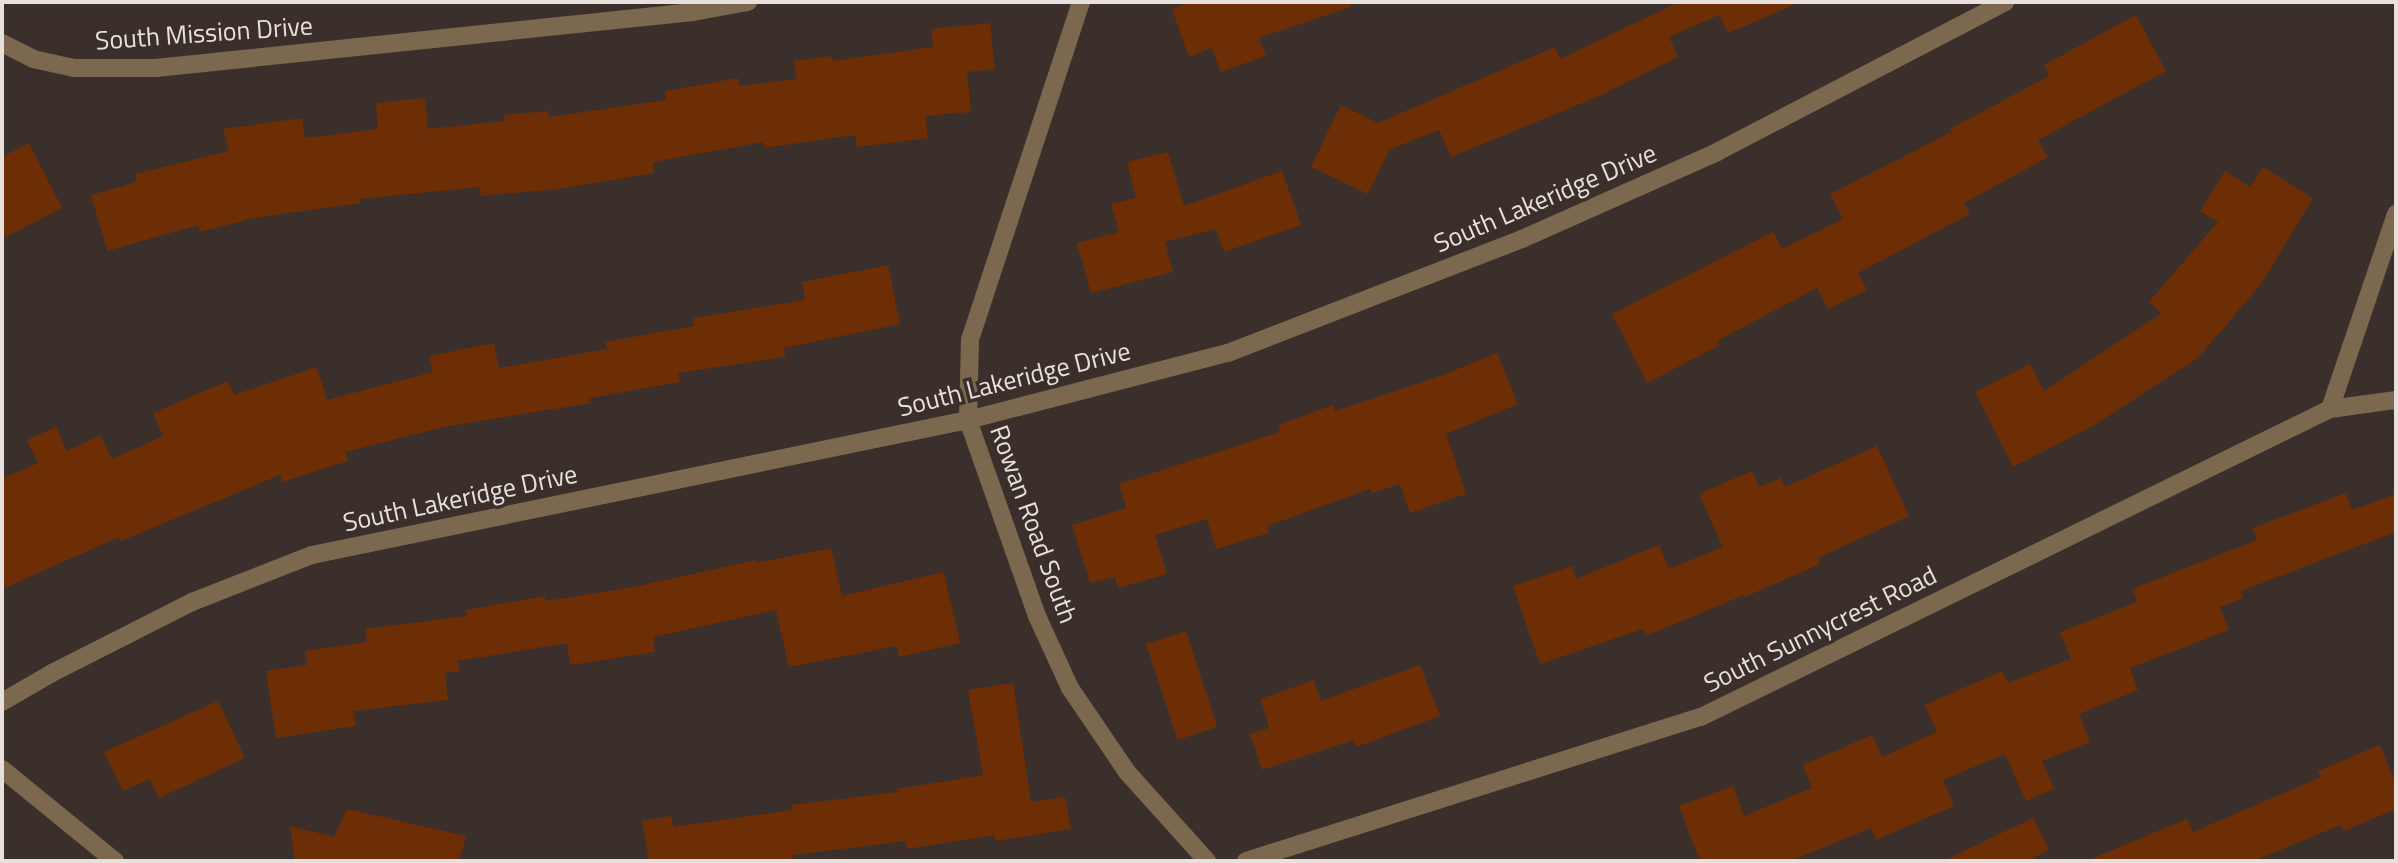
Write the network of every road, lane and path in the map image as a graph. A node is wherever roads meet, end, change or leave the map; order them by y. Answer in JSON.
{"nodes":[{"id":1,"x":748,"y":2,"type":"edge"},
{"id":2,"x":1081,"y":2,"type":"edge"},
{"id":3,"x":2005,"y":2,"type":"edge"},
{"id":4,"x":2,"y":43,"type":"edge"},
{"id":5,"x":2396,"y":214,"type":"edge"},
{"id":6,"x":2396,"y":400,"type":"edge"},
{"id":7,"x":2330,"y":408,"type":"junction"},
{"id":8,"x":968,"y":420,"type":"junction"},
{"id":9,"x":2,"y":702,"type":"edge"},
{"id":10,"x":2,"y":769,"type":"edge"},
{"id":11,"x":115,"y":861,"type":"edge"},
{"id":12,"x":1207,"y":861,"type":"edge"},
{"id":13,"x":1246,"y":861,"type":"edge"}],
"edges":[{"from":1,"to":4,"type":"street","name":"South Mission Drive"},
{"from":2,"to":8,"type":"street","name":"Rowan Road South"},
{"from":3,"to":8,"type":"street","name":"South Lakeridge Drive"},
{"from":5,"to":7,"type":"street"},
{"from":6,"to":7,"type":"street","name":"South Sunnycrest Road"},
{"from":7,"to":13,"type":"street","name":"South Sunnycrest Road"},
{"from":8,"to":9,"type":"street","name":"South Lakeridge Drive"},
{"from":8,"to":12,"type":"street","name":"Rowan Road South"},
{"from":10,"to":11,"type":"street"}]}
